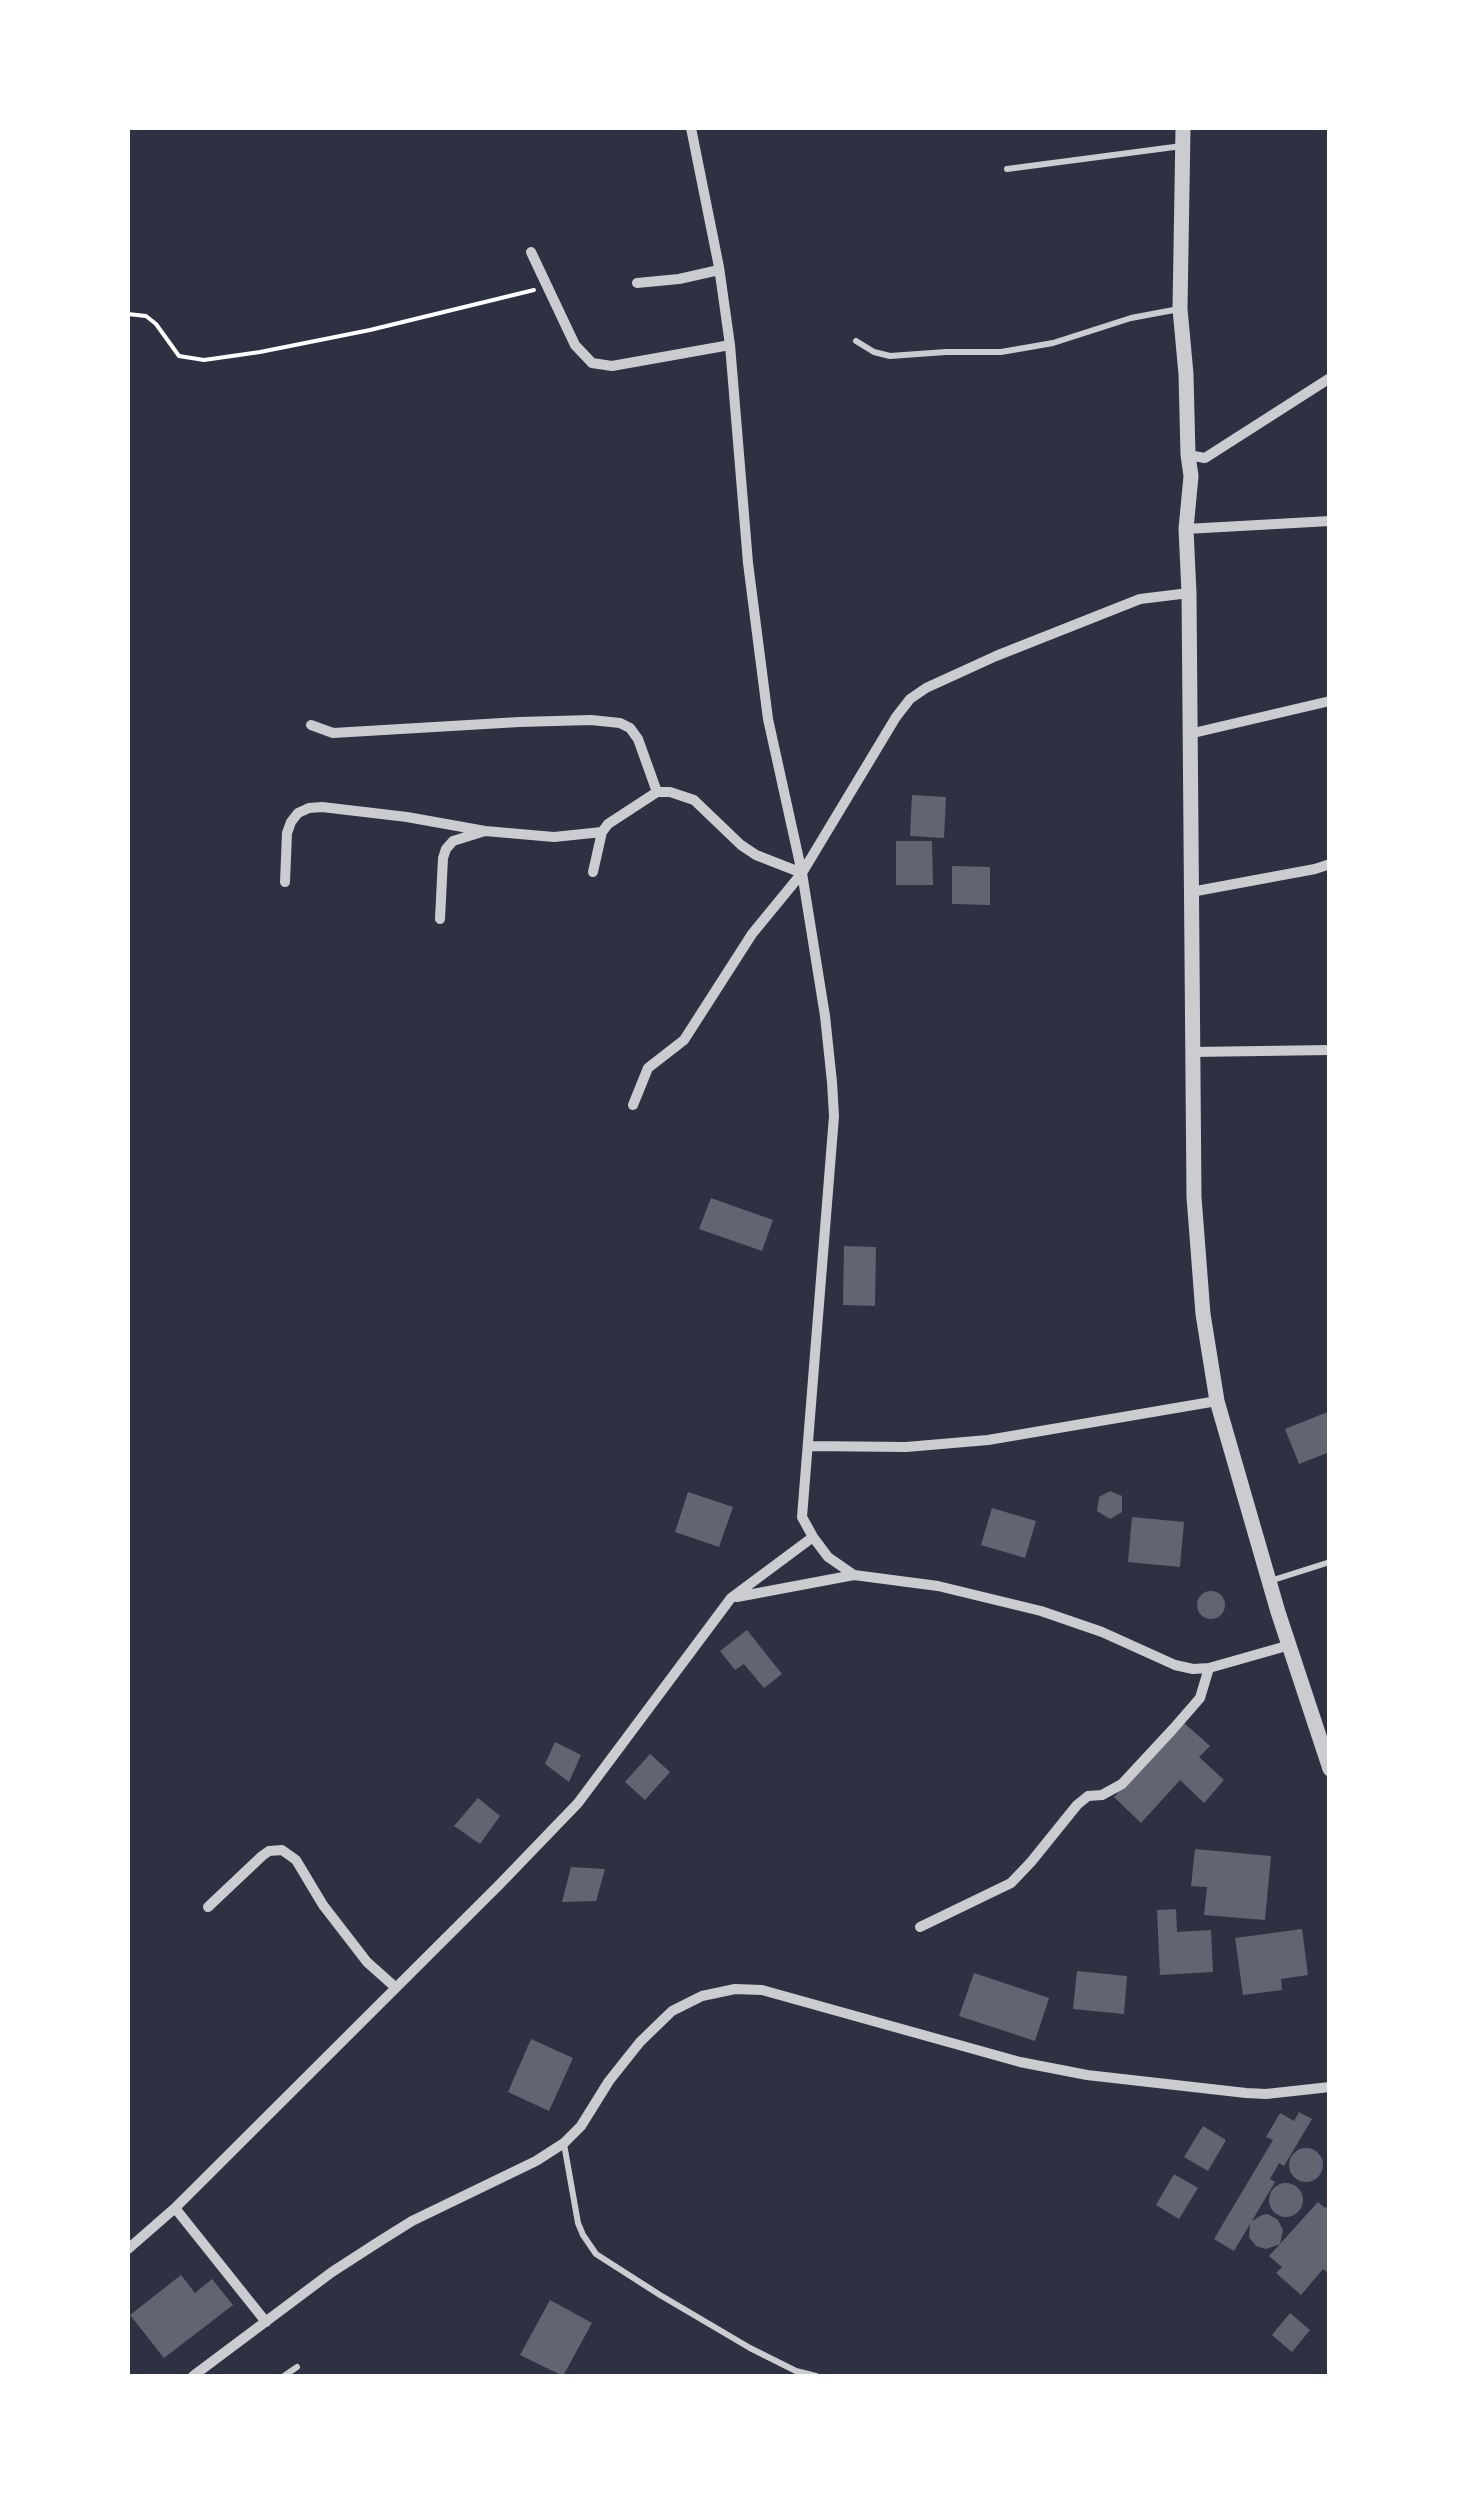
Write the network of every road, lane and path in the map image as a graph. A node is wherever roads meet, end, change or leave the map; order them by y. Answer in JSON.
{"nodes":[{"id":1,"x":691,"y":128,"type":"edge"},
{"id":2,"x":1183,"y":128,"type":"edge"},
{"id":3,"x":1183,"y":146,"type":"junction"},
{"id":4,"x":1007,"y":169,"type":"dead end"},
{"id":5,"x":531,"y":252,"type":"dead end"},
{"id":6,"x":719,"y":270,"type":"junction"},
{"id":7,"x":637,"y":282,"type":"dead end"},
{"id":8,"x":548,"y":288,"type":"junction"},
{"id":9,"x":1180,"y":309,"type":"junction"},
{"id":10,"x":128,"y":314,"type":"edge"},
{"id":11,"x":856,"y":342,"type":"dead end"},
{"id":12,"x":730,"y":346,"type":"junction"},
{"id":13,"x":1330,"y":378,"type":"edge"},
{"id":14,"x":1188,"y":456,"type":"junction"},
{"id":15,"x":1330,"y":522,"type":"edge"},
{"id":16,"x":1186,"y":529,"type":"junction"},
{"id":17,"x":1189,"y":592,"type":"junction"},
{"id":18,"x":1330,"y":701,"type":"edge"},
{"id":19,"x":311,"y":725,"type":"dead end"},
{"id":20,"x":1189,"y":734,"type":"junction"},
{"id":21,"x":657,"y":792,"type":"junction"},
{"id":22,"x":485,"y":831,"type":"junction"},
{"id":23,"x":602,"y":832,"type":"junction"},
{"id":24,"x":1330,"y":864,"type":"edge"},
{"id":25,"x":594,"y":872,"type":"dead end"},
{"id":26,"x":802,"y":873,"type":"junction"},
{"id":27,"x":285,"y":882,"type":"dead end"},
{"id":28,"x":1190,"y":892,"type":"junction"},
{"id":29,"x":440,"y":919,"type":"dead end"},
{"id":30,"x":1330,"y":1050,"type":"edge"},
{"id":31,"x":1192,"y":1052,"type":"junction"},
{"id":32,"x":633,"y":1105,"type":"dead end"},
{"id":33,"x":1218,"y":1401,"type":"junction"},
{"id":34,"x":808,"y":1446,"type":"junction"},
{"id":35,"x":813,"y":1537,"type":"junction"},
{"id":36,"x":1330,"y":1562,"type":"edge"},
{"id":37,"x":854,"y":1575,"type":"junction"},
{"id":38,"x":1269,"y":1581,"type":"junction"},
{"id":39,"x":731,"y":1598,"type":"junction"},
{"id":40,"x":1290,"y":1645,"type":"junction"},
{"id":41,"x":1209,"y":1668,"type":"junction"},
{"id":42,"x":1330,"y":1769,"type":"edge"},
{"id":43,"x":208,"y":1906,"type":"dead end"},
{"id":44,"x":920,"y":1926,"type":"dead end"},
{"id":45,"x":395,"y":1987,"type":"junction"},
{"id":46,"x":1330,"y":2087,"type":"edge"},
{"id":47,"x":564,"y":2143,"type":"junction"},
{"id":48,"x":175,"y":2208,"type":"junction"},
{"id":49,"x":128,"y":2249,"type":"edge"},
{"id":50,"x":266,"y":2322,"type":"junction"},
{"id":51,"x":297,"y":2367,"type":"dead end"},
{"id":52,"x":193,"y":2376,"type":"edge"},
{"id":53,"x":284,"y":2376,"type":"edge"},
{"id":54,"x":816,"y":2376,"type":"edge"}],
"edges":[{"from":1,"to":6,"type":"street"},
{"from":2,"to":3,"type":"street"},
{"from":3,"to":4,"type":"lane"},
{"from":3,"to":9,"type":"street"},
{"from":5,"to":8,"type":"street"},
{"from":6,"to":7,"type":"street"},
{"from":6,"to":12,"type":"street"},
{"from":8,"to":10,"type":"path"},
{"from":8,"to":12,"type":"street"},
{"from":9,"to":11,"type":"lane"},
{"from":9,"to":14,"type":"street"},
{"from":12,"to":26,"type":"street"},
{"from":13,"to":14,"type":"street"},
{"from":14,"to":16,"type":"street"},
{"from":15,"to":16,"type":"street"},
{"from":16,"to":17,"type":"street"},
{"from":17,"to":20,"type":"street"},
{"from":17,"to":26,"type":"street"},
{"from":18,"to":20,"type":"street"},
{"from":19,"to":21,"type":"street"},
{"from":20,"to":28,"type":"street"},
{"from":21,"to":23,"type":"street"},
{"from":21,"to":26,"type":"street"},
{"from":22,"to":23,"type":"street"},
{"from":22,"to":27,"type":"street"},
{"from":22,"to":29,"type":"street"},
{"from":23,"to":25,"type":"street"},
{"from":24,"to":28,"type":"street"},
{"from":26,"to":32,"type":"street"},
{"from":26,"to":34,"type":"street"},
{"from":28,"to":31,"type":"street"},
{"from":30,"to":31,"type":"street"},
{"from":31,"to":33,"type":"street"},
{"from":33,"to":34,"type":"street"},
{"from":33,"to":38,"type":"street"},
{"from":34,"to":35,"type":"street"},
{"from":35,"to":37,"type":"street"},
{"from":35,"to":39,"type":"street"},
{"from":36,"to":38,"type":"lane"},
{"from":37,"to":39,"type":"street"},
{"from":37,"to":41,"type":"street"},
{"from":38,"to":40,"type":"street"},
{"from":39,"to":45,"type":"street"},
{"from":40,"to":41,"type":"street"},
{"from":40,"to":42,"type":"street"},
{"from":41,"to":44,"type":"street"},
{"from":43,"to":45,"type":"street"},
{"from":45,"to":48,"type":"street"},
{"from":46,"to":47,"type":"street"},
{"from":47,"to":50,"type":"street"},
{"from":47,"to":54,"type":"lane"},
{"from":48,"to":49,"type":"street"},
{"from":48,"to":50,"type":"street"},
{"from":50,"to":52,"type":"street"},
{"from":51,"to":53,"type":"lane"}]}
